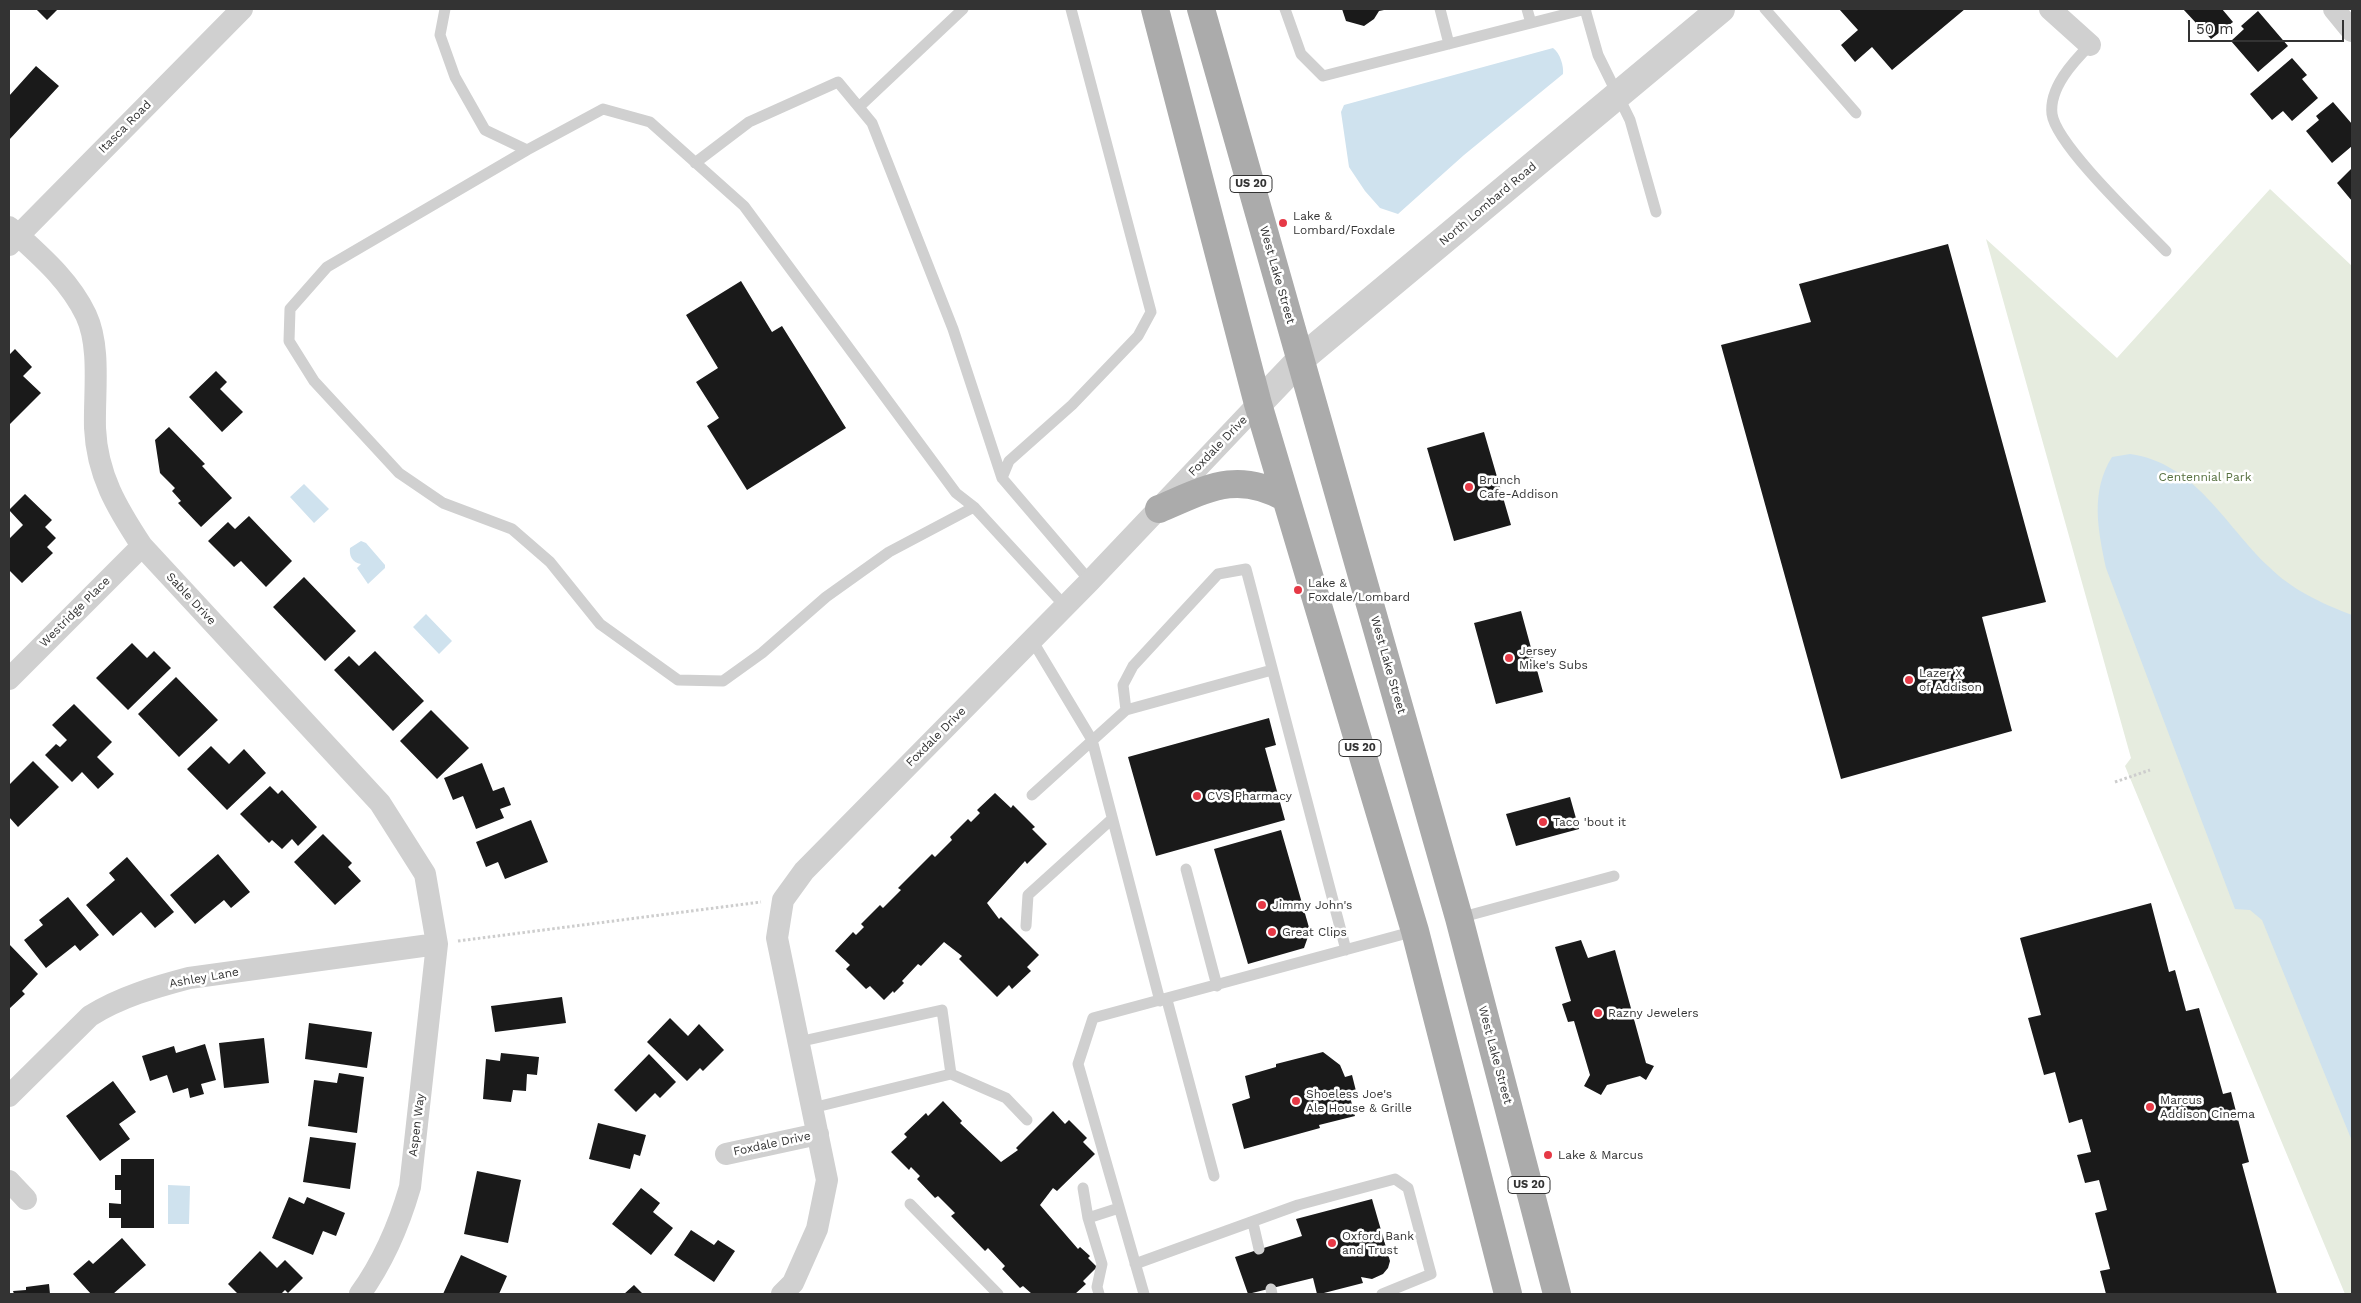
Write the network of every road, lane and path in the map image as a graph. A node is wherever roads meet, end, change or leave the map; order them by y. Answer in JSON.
{"nodes":[{"id":1,"x":242,"y":9,"type":"edge"},
{"id":2,"x":445,"y":9,"type":"edge"},
{"id":3,"x":963,"y":9,"type":"edge"},
{"id":4,"x":1071,"y":9,"type":"edge"},
{"id":5,"x":1155,"y":9,"type":"edge"},
{"id":6,"x":1201,"y":9,"type":"edge"},
{"id":7,"x":1285,"y":9,"type":"edge"},
{"id":8,"x":1440,"y":9,"type":"edge"},
{"id":9,"x":1527,"y":9,"type":"edge"},
{"id":10,"x":1586,"y":9,"type":"edge"},
{"id":11,"x":1721,"y":9,"type":"edge"},
{"id":12,"x":1765,"y":9,"type":"edge"},
{"id":13,"x":2050,"y":9,"type":"edge"},
{"id":14,"x":2334,"y":9,"type":"edge"},
{"id":15,"x":1531,"y":23,"type":"junction"},
{"id":16,"x":2352,"y":31,"type":"edge"},
{"id":17,"x":1449,"y":44,"type":"junction"},
{"id":18,"x":2090,"y":45,"type":"joint"},
{"id":19,"x":1618,"y":97,"type":"junction"},
{"id":20,"x":859,"y":107,"type":"junction"},
{"id":21,"x":1856,"y":113,"type":"dead end"},
{"id":22,"x":528,"y":150,"type":"junction"},
{"id":23,"x":695,"y":163,"type":"junction"},
{"id":24,"x":1656,"y":212,"type":"dead end"},
{"id":25,"x":12,"y":236,"type":"edge"},
{"id":26,"x":2166,"y":251,"type":"dead end"},
{"id":27,"x":1301,"y":359,"type":"junction"},
{"id":28,"x":1258,"y":404,"type":"junction"},
{"id":29,"x":1002,"y":478,"type":"junction"},
{"id":30,"x":1286,"y":498,"type":"junction"},
{"id":31,"x":974,"y":507,"type":"junction"},
{"id":32,"x":1159,"y":508,"type":"junction"},
{"id":33,"x":142,"y":546,"type":"junction"},
{"id":34,"x":1090,"y":581,"type":"junction"},
{"id":35,"x":1065,"y":606,"type":"junction"},
{"id":36,"x":1032,"y":640,"type":"junction"},
{"id":37,"x":1272,"y":670,"type":"junction"},
{"id":38,"x":9,"y":678,"type":"edge"},
{"id":39,"x":1126,"y":710,"type":"junction"},
{"id":40,"x":1092,"y":740,"type":"junction"},
{"id":41,"x":2150,"y":770,"type":"dead end"},
{"id":42,"x":2115,"y":782,"type":"dead end"},
{"id":43,"x":1032,"y":795,"type":"dead end"},
{"id":44,"x":1112,"y":819,"type":"junction"},
{"id":45,"x":1186,"y":869,"type":"dead end"},
{"id":46,"x":1614,"y":876,"type":"dead end"},
{"id":47,"x":782,"y":900,"type":"junction"},
{"id":48,"x":1459,"y":918,"type":"junction"},
{"id":49,"x":1026,"y":926,"type":"dead end"},
{"id":50,"x":1415,"y":931,"type":"junction"},
{"id":51,"x":437,"y":944,"type":"junction"},
{"id":52,"x":1346,"y":950,"type":"junction"},
{"id":53,"x":1217,"y":986,"type":"junction"},
{"id":54,"x":1164,"y":1001,"type":"junction"},
{"id":55,"x":798,"y":1042,"type":"junction"},
{"id":56,"x":952,"y":1074,"type":"junction"},
{"id":57,"x":9,"y":1096,"type":"edge"},
{"id":58,"x":812,"y":1108,"type":"junction"},
{"id":59,"x":1027,"y":1120,"type":"dead end"},
{"id":60,"x":818,"y":1134,"type":"junction"},
{"id":61,"x":726,"y":1154,"type":"dead end"},
{"id":62,"x":1214,"y":1176,"type":"dead end"},
{"id":63,"x":9,"y":1181,"type":"edge"},
{"id":64,"x":1083,"y":1188,"type":"dead end"},
{"id":65,"x":26,"y":1199,"type":"dead end"},
{"id":66,"x":910,"y":1204,"type":"dead end"},
{"id":67,"x":1119,"y":1208,"type":"junction"},
{"id":68,"x":1088,"y":1218,"type":"junction"},
{"id":69,"x":1253,"y":1223,"type":"junction"},
{"id":70,"x":1259,"y":1249,"type":"dead end"},
{"id":71,"x":1136,"y":1264,"type":"junction"},
{"id":72,"x":360,"y":1294,"type":"edge"},
{"id":73,"x":782,"y":1294,"type":"edge"},
{"id":74,"x":998,"y":1294,"type":"edge"},
{"id":75,"x":1099,"y":1294,"type":"edge"},
{"id":76,"x":1144,"y":1294,"type":"edge"},
{"id":77,"x":1382,"y":1294,"type":"edge"},
{"id":78,"x":1508,"y":1294,"type":"edge"},
{"id":79,"x":1557,"y":1294,"type":"edge"}],
"edges":[{"from":1,"to":25,"type":"street","name":"Itasca Road"},
{"from":2,"to":22,"type":"lane"},
{"from":3,"to":20,"type":"lane"},
{"from":4,"to":29,"type":"lane"},
{"from":5,"to":28,"type":"main road","number":"US 20"},
{"from":6,"to":27,"type":"main road","name":"West Lake Street","number":"US 20"},
{"from":7,"to":17,"type":"lane"},
{"from":8,"to":17,"type":"lane"},
{"from":9,"to":15,"type":"lane"},
{"from":10,"to":15,"type":"lane"},
{"from":10,"to":19,"type":"lane"},
{"from":11,"to":19,"type":"street","name":"North Lombard Road"},
{"from":12,"to":21,"type":"lane"},
{"from":13,"to":18,"type":"street"},
{"from":14,"to":16,"type":"street"},
{"from":15,"to":17,"type":"lane"},
{"from":18,"to":26,"type":"lane"},
{"from":19,"to":24,"type":"lane"},
{"from":19,"to":27,"type":"street","name":"North Lombard Road"},
{"from":20,"to":23,"type":"lane"},
{"from":20,"to":29,"type":"lane"},
{"from":22,"to":23,"type":"lane"},
{"from":22,"to":31,"type":"lane"},
{"from":23,"to":31,"type":"lane"},
{"from":25,"to":33,"type":"street","name":"Sable Drive"},
{"from":27,"to":28,"type":"street","name":"North Lombard Road"},
{"from":27,"to":48,"type":"main road","name":"West Lake Street","number":"US 20"},
{"from":28,"to":30,"type":"main road","number":"US 20"},
{"from":28,"to":32,"type":"street","name":"Foxdale Drive"},
{"from":29,"to":34,"type":"lane"},
{"from":30,"to":32,"type":"main road"},
{"from":30,"to":50,"type":"main road","number":"US 20"},
{"from":31,"to":35,"type":"lane"},
{"from":32,"to":34,"type":"street","name":"Foxdale Drive"},
{"from":33,"to":38,"type":"street","name":"Westridge Place"},
{"from":33,"to":51,"type":"street","name":"Sable Drive"},
{"from":34,"to":35,"type":"street","name":"Foxdale Drive"},
{"from":35,"to":36,"type":"street","name":"Foxdale Drive"},
{"from":36,"to":40,"type":"lane"},
{"from":36,"to":47,"type":"street","name":"Foxdale Drive"},
{"from":37,"to":39,"type":"lane"},
{"from":37,"to":39,"type":"lane"},
{"from":37,"to":52,"type":"lane"},
{"from":39,"to":40,"type":"lane"},
{"from":40,"to":43,"type":"lane"},
{"from":40,"to":44,"type":"lane"},
{"from":41,"to":42,"type":"path"},
{"from":44,"to":49,"type":"lane"},
{"from":44,"to":54,"type":"lane"},
{"from":45,"to":53,"type":"lane"},
{"from":46,"to":48,"type":"lane"},
{"from":47,"to":51,"type":"path"},
{"from":47,"to":55,"type":"street","name":"Foxdale Drive"},
{"from":48,"to":79,"type":"main road","name":"West Lake Street","number":"US 20"},
{"from":50,"to":52,"type":"lane"},
{"from":50,"to":78,"type":"main road","number":"US 20"},
{"from":51,"to":57,"type":"street","name":"Ashley Lane"},
{"from":51,"to":72,"type":"street","name":"Aspen Way"},
{"from":52,"to":53,"type":"lane"},
{"from":53,"to":54,"type":"lane"},
{"from":54,"to":62,"type":"lane"},
{"from":54,"to":67,"type":"lane"},
{"from":55,"to":56,"type":"lane"},
{"from":55,"to":58,"type":"street","name":"Foxdale Drive"},
{"from":56,"to":58,"type":"lane"},
{"from":56,"to":59,"type":"lane"},
{"from":58,"to":60,"type":"street","name":"Foxdale Drive"},
{"from":60,"to":61,"type":"street","name":"Foxdale Drive"},
{"from":60,"to":73,"type":"street","name":"Foxdale Drive"},
{"from":63,"to":65,"type":"street"},
{"from":64,"to":68,"type":"lane"},
{"from":66,"to":74,"type":"lane"},
{"from":67,"to":68,"type":"lane"},
{"from":67,"to":71,"type":"lane"},
{"from":68,"to":75,"type":"lane"},
{"from":69,"to":70,"type":"lane"},
{"from":69,"to":71,"type":"lane"},
{"from":69,"to":77,"type":"lane"},
{"from":71,"to":76,"type":"lane"}]}
